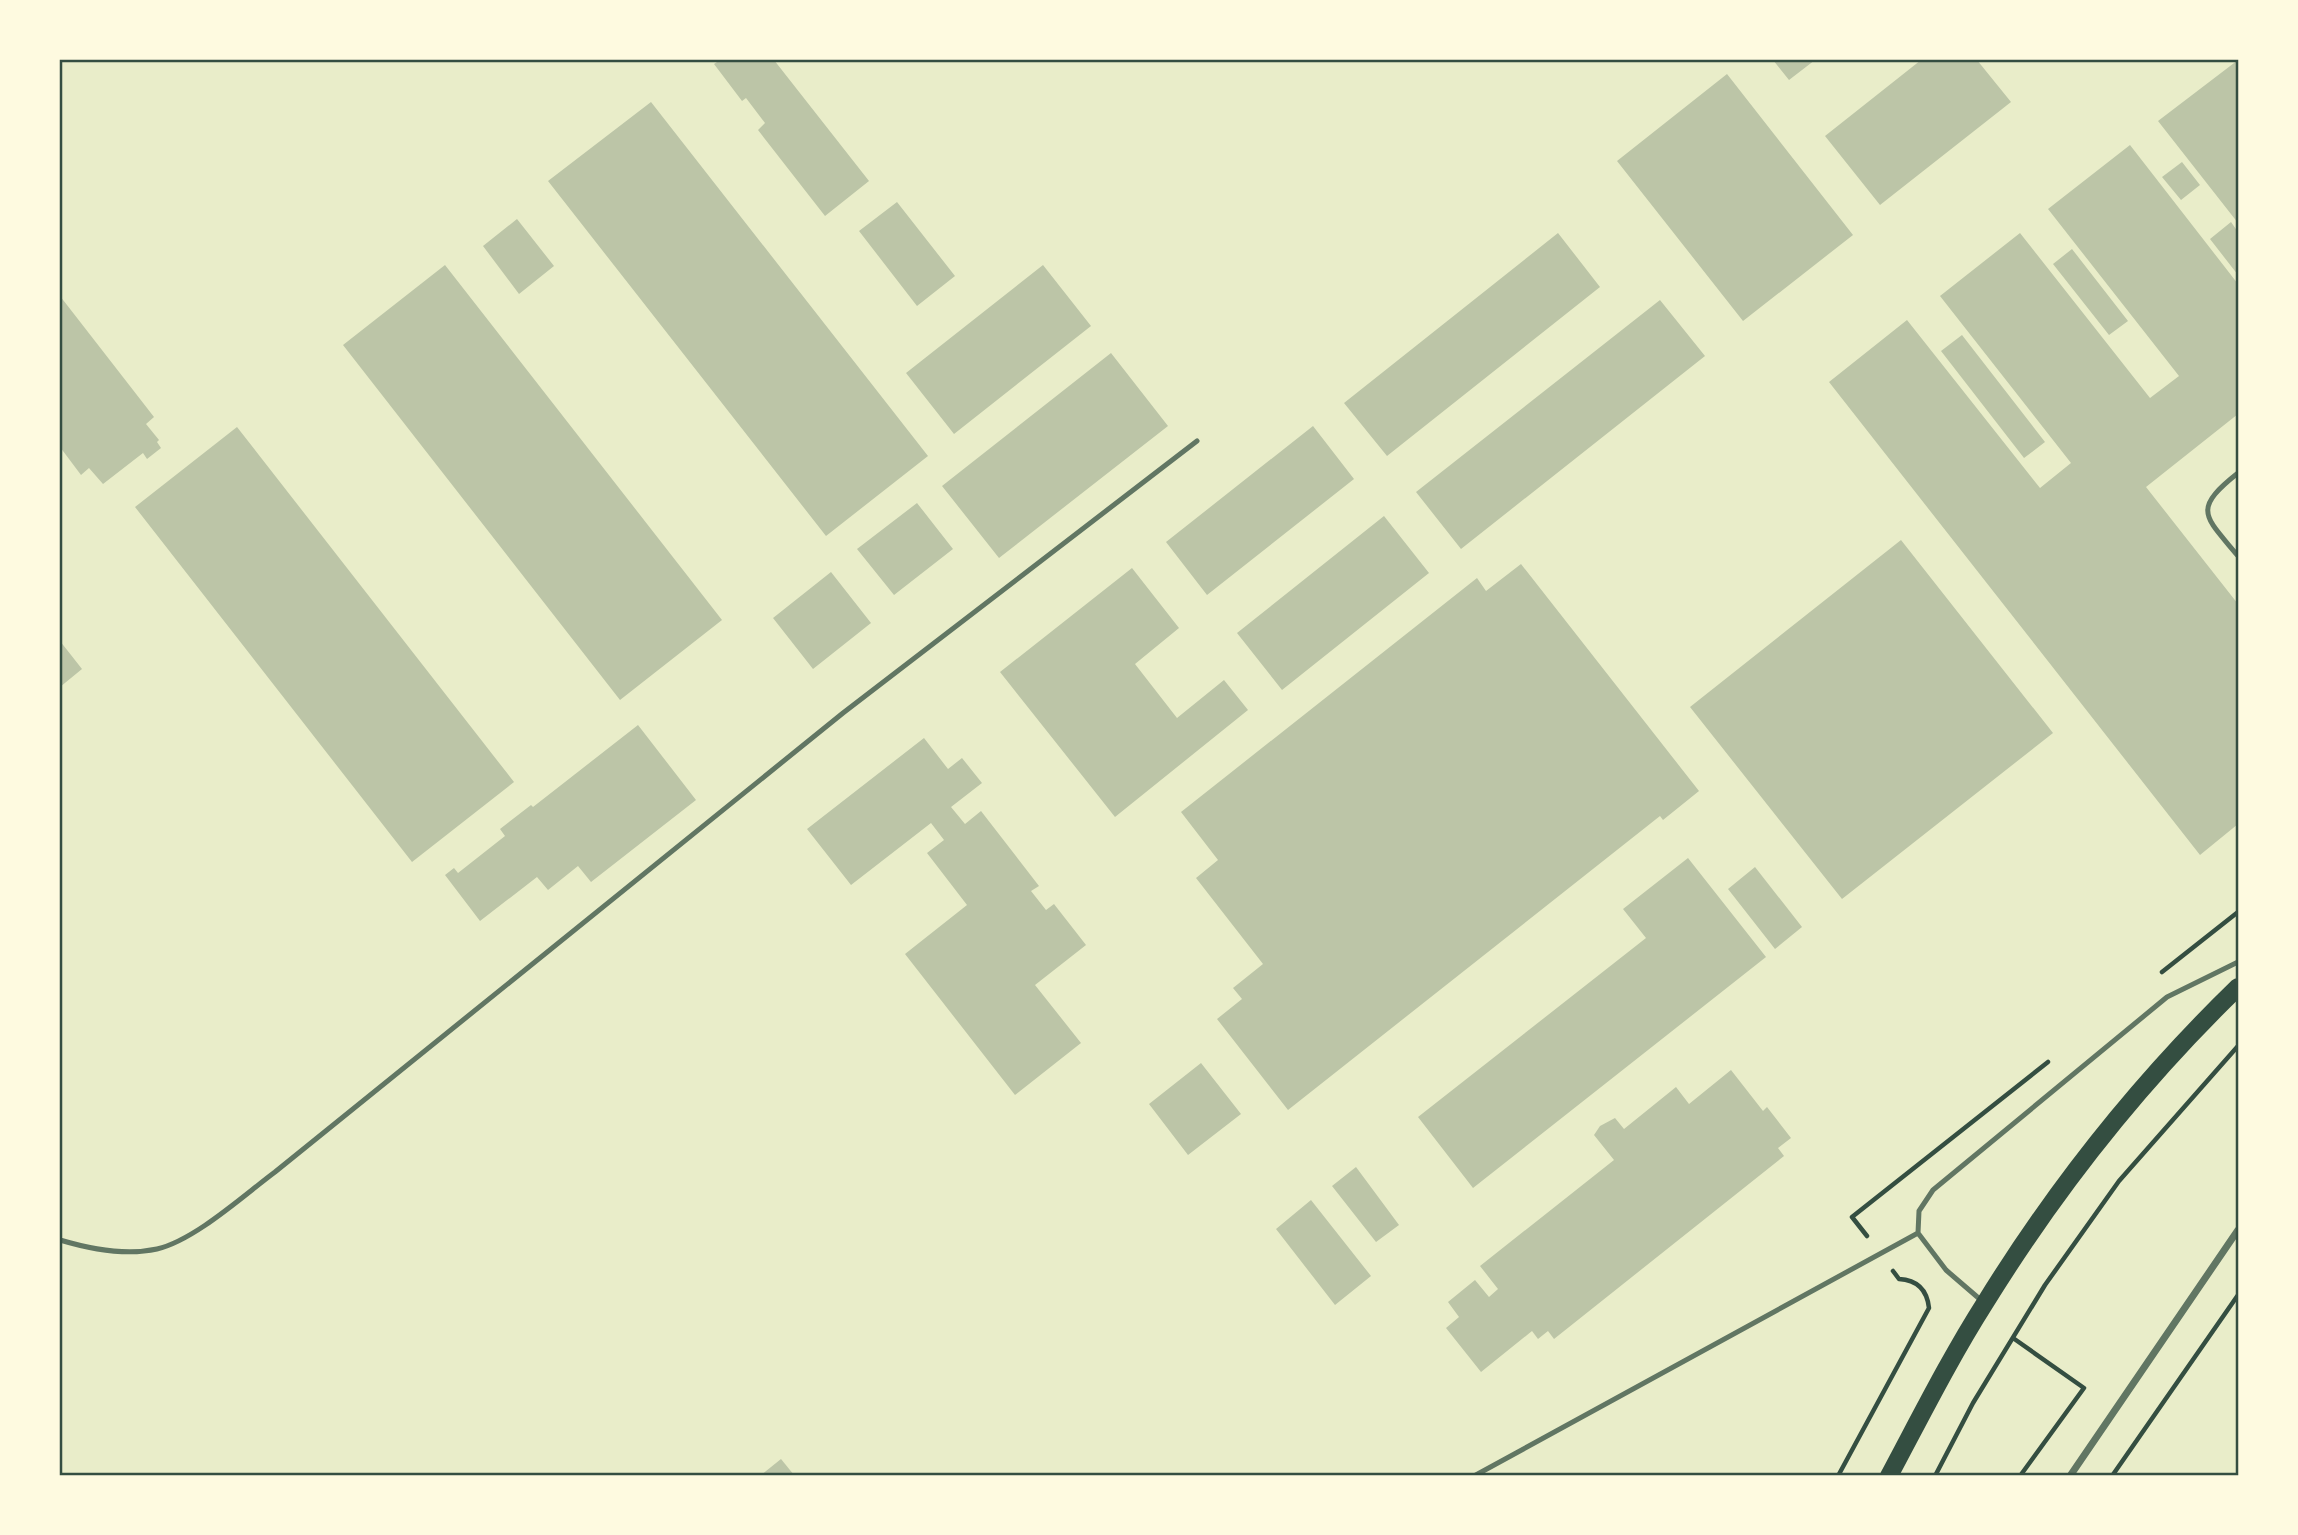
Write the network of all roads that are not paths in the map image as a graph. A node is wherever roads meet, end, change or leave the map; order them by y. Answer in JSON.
{"nodes":[{"id":1,"x":1197,"y":441,"type":"dead end"},
{"id":2,"x":2238,"y":473,"type":"edge"},
{"id":3,"x":2238,"y":556,"type":"edge"},
{"id":4,"x":2238,"y":961,"type":"edge"},
{"id":5,"x":2238,"y":987,"type":"edge"},
{"id":6,"x":2238,"y":1230,"type":"edge"},
{"id":7,"x":1918,"y":1233,"type":"junction"},
{"id":8,"x":60,"y":1240,"type":"edge"},
{"id":9,"x":1985,"y":1303,"type":"junction"},
{"id":10,"x":1474,"y":1475,"type":"edge"},
{"id":11,"x":1889,"y":1475,"type":"edge"},
{"id":12,"x":2070,"y":1475,"type":"edge"}],
"edges":[{"from":1,"to":8,"type":"lane"},
{"from":2,"to":3,"type":"lane"},
{"from":4,"to":7,"type":"lane"},
{"from":5,"to":9,"type":"main road"},
{"from":6,"to":12,"type":"street"},
{"from":7,"to":9,"type":"lane"},
{"from":7,"to":10,"type":"lane"},
{"from":9,"to":11,"type":"main road"}]}
